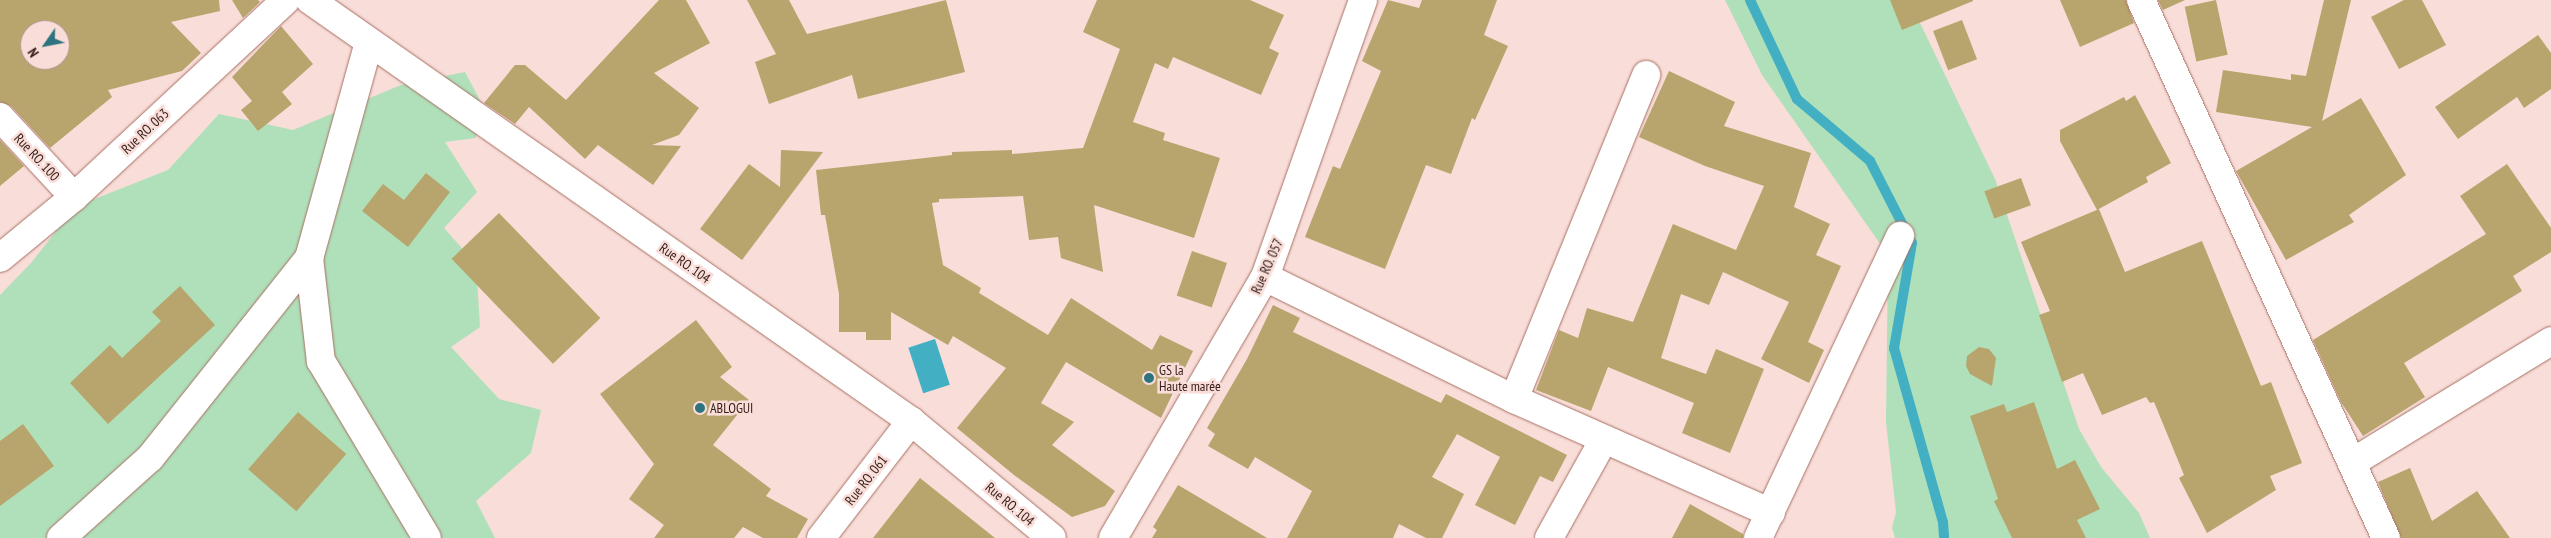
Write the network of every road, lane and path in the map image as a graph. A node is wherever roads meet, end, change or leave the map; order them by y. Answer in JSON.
{"nodes":[{"id":1,"x":286,"y":0,"type":"edge"},
{"id":2,"x":310,"y":0,"type":"edge"},
{"id":3,"x":1363,"y":0,"type":"edge"},
{"id":4,"x":2142,"y":0,"type":"edge"},
{"id":5,"x":368,"y":42,"type":"junction"},
{"id":6,"x":1646,"y":75,"type":"dead end"},
{"id":7,"x":0,"y":117,"type":"edge"},
{"id":8,"x":74,"y":197,"type":"junction"},
{"id":9,"x":1900,"y":236,"type":"dead end"},
{"id":10,"x":0,"y":258,"type":"edge"},
{"id":11,"x":309,"y":258,"type":"junction"},
{"id":12,"x":1265,"y":277,"type":"junction"},
{"id":13,"x":2551,"y":341,"type":"edge"},
{"id":14,"x":1514,"y":399,"type":"junction"},
{"id":15,"x":911,"y":421,"type":"junction"},
{"id":16,"x":1604,"y":439,"type":"junction"},
{"id":17,"x":2354,"y":462,"type":"junction"},
{"id":18,"x":1771,"y":513,"type":"junction"},
{"id":19,"x":61,"y":538,"type":"edge"},
{"id":20,"x":426,"y":538,"type":"edge"},
{"id":21,"x":821,"y":538,"type":"edge"},
{"id":22,"x":1052,"y":538,"type":"edge"},
{"id":23,"x":1113,"y":538,"type":"edge"},
{"id":24,"x":1549,"y":538,"type":"edge"},
{"id":25,"x":1758,"y":538,"type":"edge"},
{"id":26,"x":2386,"y":538,"type":"edge"}],
"edges":[{"from":1,"to":8,"type":"street","name":"Rue RO. 063"},
{"from":2,"to":5,"type":"street","name":"Rue RO. 104"},
{"from":3,"to":12,"type":"street","name":"Rue RO. 057"},
{"from":4,"to":17,"type":"street"},
{"from":5,"to":11,"type":"street"},
{"from":5,"to":15,"type":"street","name":"Rue RO. 104"},
{"from":6,"to":14,"type":"street"},
{"from":7,"to":8,"type":"street","name":"Rue RO. 100"},
{"from":8,"to":10,"type":"street","name":"Rue RO. 063"},
{"from":9,"to":18,"type":"street"},
{"from":11,"to":19,"type":"street"},
{"from":11,"to":20,"type":"street"},
{"from":12,"to":14,"type":"street"},
{"from":12,"to":23,"type":"street","name":"Rue RO. 057"},
{"from":13,"to":17,"type":"street"},
{"from":14,"to":16,"type":"street"},
{"from":15,"to":21,"type":"street","name":"Rue RO. 061"},
{"from":15,"to":22,"type":"street","name":"Rue RO. 104"},
{"from":16,"to":18,"type":"street"},
{"from":16,"to":24,"type":"street"},
{"from":17,"to":26,"type":"street"},
{"from":18,"to":25,"type":"street"}]}
